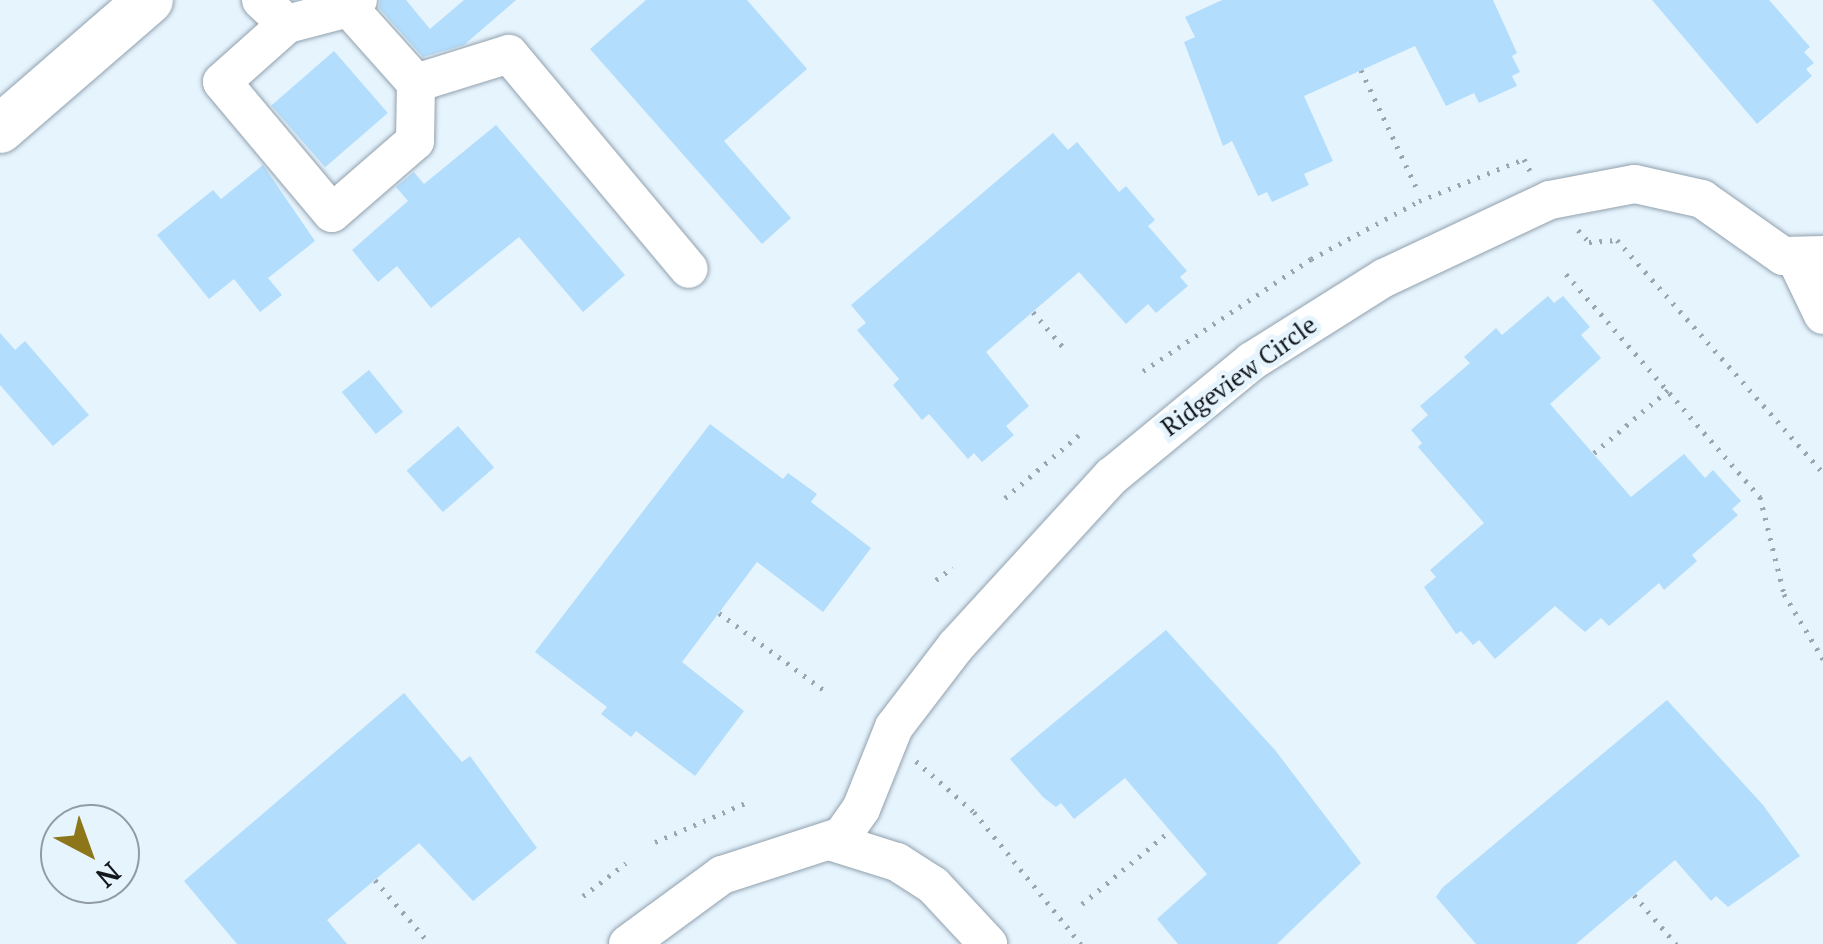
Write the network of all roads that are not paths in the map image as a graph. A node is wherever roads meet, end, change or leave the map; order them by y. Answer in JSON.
{"nodes":[{"id":1,"x":149,"y":0,"type":"edge"},
{"id":2,"x":353,"y":4,"type":"edge"},
{"id":3,"x":274,"y":12,"type":"edge"},
{"id":4,"x":416,"y":83,"type":"junction"},
{"id":5,"x":0,"y":129,"type":"edge"},
{"id":6,"x":1809,"y":257,"type":"edge"},
{"id":7,"x":689,"y":269,"type":"dead end"},
{"id":8,"x":1823,"y":315,"type":"edge"},
{"id":9,"x":833,"y":842,"type":"junction"},
{"id":10,"x":628,"y":944,"type":"edge"},
{"id":11,"x":988,"y":944,"type":"edge"}],
"edges":[{"from":1,"to":5,"type":"main road"},
{"from":2,"to":3,"type":"street"},
{"from":2,"to":4,"type":"street"},
{"from":3,"to":4,"type":"street"},
{"from":4,"to":7,"type":"street"},
{"from":6,"to":8,"type":"street"},
{"from":6,"to":9,"type":"street","name":"Ridgeview Circle"},
{"from":9,"to":10,"type":"street"},
{"from":9,"to":11,"type":"street"}]}
